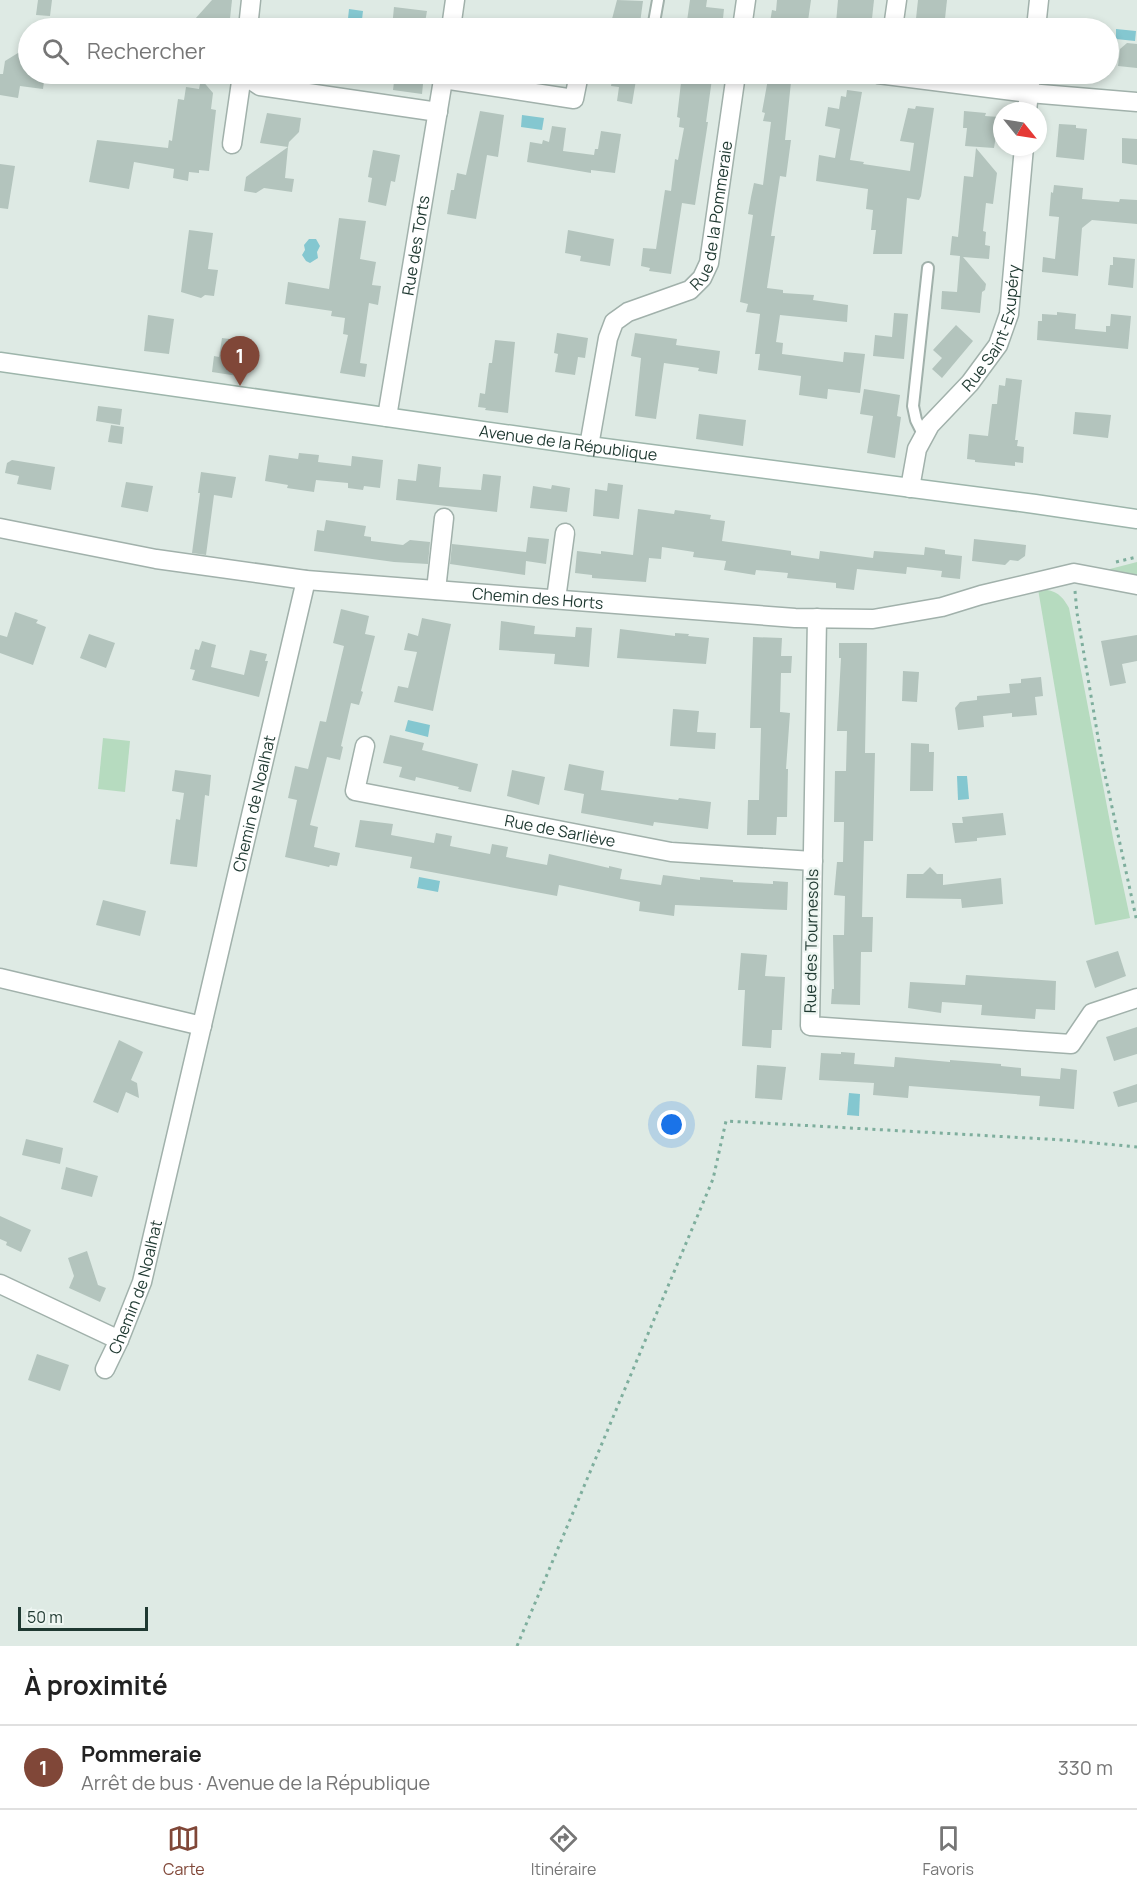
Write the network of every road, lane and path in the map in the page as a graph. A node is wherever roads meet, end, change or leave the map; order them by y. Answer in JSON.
{"nodes":[{"id":1,"x":251,"y":0,"type":"edge"},
{"id":2,"x":455,"y":0,"type":"edge"},
{"id":3,"x":658,"y":0,"type":"edge"},
{"id":4,"x":746,"y":0,"type":"edge"},
{"id":5,"x":897,"y":0,"type":"edge"},
{"id":6,"x":1039,"y":0,"type":"edge"},
{"id":7,"x":249,"y":18,"type":"edge"},
{"id":8,"x":452,"y":18,"type":"edge"},
{"id":9,"x":655,"y":18,"type":"edge"},
{"id":10,"x":743,"y":18,"type":"edge"},
{"id":11,"x":894,"y":18,"type":"edge"},
{"id":12,"x":1037,"y":18,"type":"edge"},
{"id":13,"x":241,"y":84,"type":"edge"},
{"id":14,"x":257,"y":84,"type":"edge"},
{"id":15,"x":442,"y":84,"type":"edge"},
{"id":16,"x":489,"y":84,"type":"edge"},
{"id":17,"x":577,"y":84,"type":"edge"},
{"id":18,"x":735,"y":84,"type":"edge"},
{"id":19,"x":938,"y":84,"type":"edge"},
{"id":20,"x":1030,"y":84,"type":"edge"},
{"id":21,"x":1028,"y":102,"type":"edge"},
{"id":22,"x":1047,"y":102,"type":"edge"},
{"id":23,"x":1137,"y":102,"type":"edge"},
{"id":24,"x":438,"y":112,"type":"junction"},
{"id":25,"x":232,"y":144,"type":"dead end"},
{"id":26,"x":1023,"y":156,"type":"edge"},
{"id":27,"x":928,"y":268,"type":"dead end"},
{"id":28,"x":0,"y":362,"type":"edge"},
{"id":29,"x":387,"y":417,"type":"junction"},
{"id":30,"x":924,"y":436,"type":"junction"},
{"id":31,"x":589,"y":446,"type":"junction"},
{"id":32,"x":910,"y":488,"type":"junction"},
{"id":33,"x":444,"y":518,"type":"dead end"},
{"id":34,"x":1137,"y":519,"type":"edge"},
{"id":35,"x":0,"y":528,"type":"edge"},
{"id":36,"x":565,"y":533,"type":"dead end"},
{"id":37,"x":1074,"y":573,"type":"junction"},
{"id":38,"x":306,"y":580,"type":"junction"},
{"id":39,"x":1137,"y":585,"type":"edge"},
{"id":40,"x":436,"y":590,"type":"junction"},
{"id":41,"x":556,"y":599,"type":"junction"},
{"id":42,"x":817,"y":618,"type":"junction"},
{"id":43,"x":365,"y":746,"type":"dead end"},
{"id":44,"x":813,"y":861,"type":"junction"},
{"id":45,"x":1137,"y":922,"type":"edge"},
{"id":46,"x":0,"y":978,"type":"edge"},
{"id":47,"x":1137,"y":998,"type":"edge"},
{"id":48,"x":202,"y":1026,"type":"junction"},
{"id":49,"x":1137,"y":1147,"type":"edge"},
{"id":50,"x":0,"y":1284,"type":"edge"},
{"id":51,"x":119,"y":1340,"type":"junction"},
{"id":52,"x":105,"y":1369,"type":"dead end"},
{"id":53,"x":517,"y":1646,"type":"edge"}],
"edges":[{"from":1,"to":7,"type":"street"},
{"from":2,"to":8,"type":"street"},
{"from":3,"to":9,"type":"lane"},
{"from":4,"to":10,"type":"street"},
{"from":5,"to":11,"type":"street"},
{"from":6,"to":12,"type":"street"},
{"from":13,"to":25,"type":"street"},
{"from":14,"to":24,"type":"street"},
{"from":15,"to":24,"type":"street","name":"Rue des Torts"},
{"from":16,"to":17,"type":"street"},
{"from":18,"to":31,"type":"street","name":"Rue de la Pommeraie"},
{"from":19,"to":21,"type":"street"},
{"from":20,"to":21,"type":"street"},
{"from":22,"to":23,"type":"street"},
{"from":24,"to":29,"type":"street","name":"Rue des Torts"},
{"from":26,"to":30,"type":"street","name":"Rue Saint-Exupéry"},
{"from":27,"to":30,"type":"lane"},
{"from":28,"to":29,"type":"street","name":"Avenue de la République"},
{"from":29,"to":31,"type":"street","name":"Avenue de la République"},
{"from":30,"to":32,"type":"street","name":"Rue Saint-Exupéry"},
{"from":31,"to":32,"type":"street","name":"Avenue de la République"},
{"from":32,"to":34,"type":"street","name":"Avenue de la République"},
{"from":33,"to":40,"type":"street"},
{"from":35,"to":38,"type":"street","name":"Chemin des Horts"},
{"from":36,"to":41,"type":"street"},
{"from":37,"to":39,"type":"street"},
{"from":37,"to":42,"type":"street","name":"Chemin des Horts"},
{"from":37,"to":45,"type":"path"},
{"from":38,"to":40,"type":"street","name":"Chemin des Horts"},
{"from":38,"to":48,"type":"street","name":"Chemin de Noalhat"},
{"from":40,"to":41,"type":"street","name":"Chemin des Horts"},
{"from":41,"to":42,"type":"street","name":"Chemin des Horts"},
{"from":42,"to":44,"type":"street","name":"Rue des Tournesols"},
{"from":43,"to":44,"type":"street","name":"Rue de Sarliève"},
{"from":44,"to":47,"type":"street","name":"Rue des Tournesols"},
{"from":46,"to":48,"type":"street"},
{"from":48,"to":51,"type":"street","name":"Chemin de Noalhat"},
{"from":49,"to":53,"type":"path"},
{"from":50,"to":51,"type":"street"},
{"from":51,"to":52,"type":"street","name":"Chemin de Noalhat"}]}
